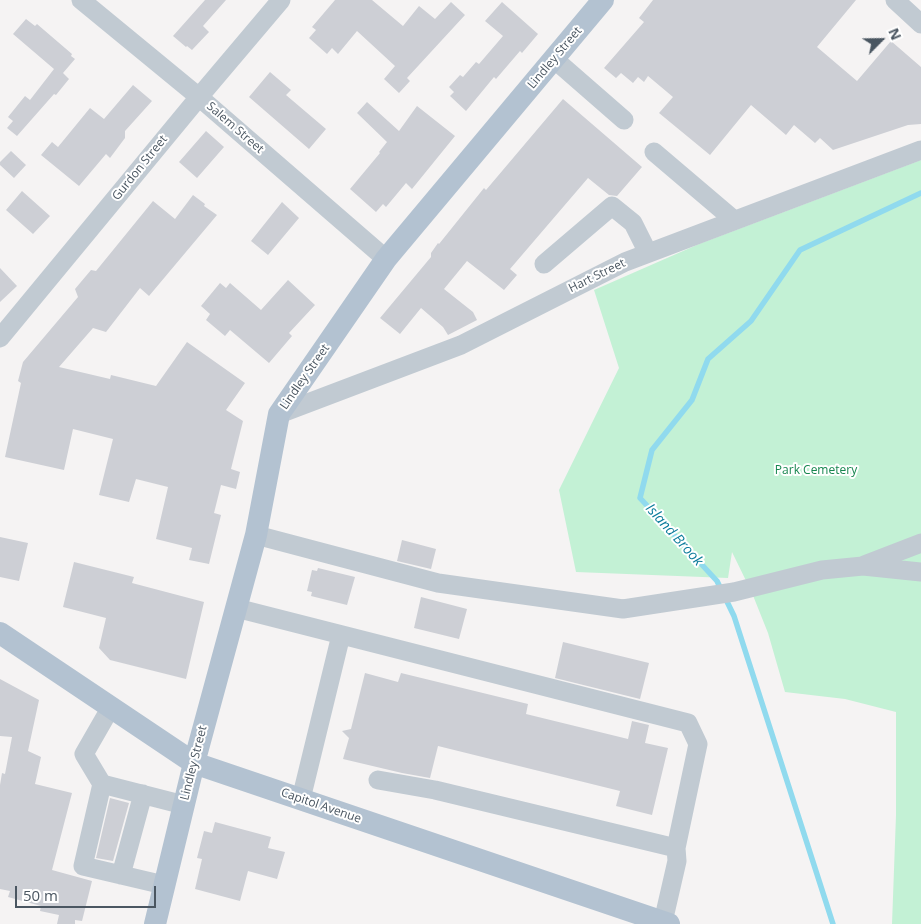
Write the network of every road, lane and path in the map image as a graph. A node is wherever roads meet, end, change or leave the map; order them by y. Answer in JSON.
{"nodes":[{"id":1,"x":81,"y":0,"type":"edge"},
{"id":2,"x":281,"y":0,"type":"edge"},
{"id":3,"x":603,"y":0,"type":"edge"},
{"id":4,"x":895,"y":0,"type":"edge"},
{"id":5,"x":921,"y":24,"type":"edge"},
{"id":6,"x":554,"y":59,"type":"junction"},
{"id":7,"x":198,"y":97,"type":"junction"},
{"id":8,"x":624,"y":120,"type":"dead end"},
{"id":9,"x":921,"y":150,"type":"edge"},
{"id":10,"x":654,"y":152,"type":"dead end"},
{"id":11,"x":734,"y":220,"type":"junction"},
{"id":12,"x":648,"y":253,"type":"junction"},
{"id":13,"x":386,"y":259,"type":"junction"},
{"id":14,"x":544,"y":264,"type":"dead end"},
{"id":15,"x":0,"y":338,"type":"edge"},
{"id":16,"x":279,"y":414,"type":"junction"},
{"id":17,"x":256,"y":535,"type":"junction"},
{"id":18,"x":921,"y":543,"type":"edge"},
{"id":19,"x":863,"y":566,"type":"junction"},
{"id":20,"x":921,"y":572,"type":"edge"},
{"id":21,"x":236,"y":608,"type":"junction"},
{"id":22,"x":0,"y":633,"type":"edge"},
{"id":23,"x":341,"y":635,"type":"junction"},
{"id":24,"x":111,"y":707,"type":"junction"},
{"id":25,"x":194,"y":763,"type":"junction"},
{"id":26,"x":378,"y":780,"type":"dead end"},
{"id":27,"x":102,"y":784,"type":"junction"},
{"id":28,"x":143,"y":794,"type":"junction"},
{"id":29,"x":301,"y":799,"type":"junction"},
{"id":30,"x":184,"y":805,"type":"junction"},
{"id":31,"x":676,"y":848,"type":"junction"},
{"id":32,"x":121,"y":874,"type":"junction"},
{"id":33,"x":164,"y":885,"type":"junction"},
{"id":34,"x":666,"y":923,"type":"edge"},
{"id":35,"x":155,"y":924,"type":"edge"}],
"edges":[{"from":1,"to":7,"type":"street","name":"Salem Street"},
{"from":2,"to":7,"type":"street","name":"Gurdon Street"},
{"from":3,"to":6,"type":"main road","name":"Lindley Street"},
{"from":4,"to":5,"type":"street"},
{"from":6,"to":8,"type":"street"},
{"from":6,"to":13,"type":"main road","name":"Lindley Street"},
{"from":7,"to":13,"type":"street","name":"Salem Street"},
{"from":7,"to":15,"type":"street","name":"Gurdon Street"},
{"from":9,"to":11,"type":"street","name":"Hart Street"},
{"from":10,"to":11,"type":"street"},
{"from":11,"to":12,"type":"street","name":"Hart Street"},
{"from":12,"to":14,"type":"street"},
{"from":12,"to":16,"type":"street","name":"Hart Street"},
{"from":13,"to":16,"type":"main road","name":"Lindley Street"},
{"from":16,"to":17,"type":"main road","name":"Lindley Street"},
{"from":17,"to":19,"type":"street"},
{"from":17,"to":21,"type":"main road","name":"Lindley Street"},
{"from":18,"to":19,"type":"street"},
{"from":19,"to":20,"type":"street"},
{"from":21,"to":23,"type":"street"},
{"from":21,"to":25,"type":"main road","name":"Lindley Street"},
{"from":22,"to":24,"type":"main road","name":"Capitol Avenue"},
{"from":23,"to":29,"type":"street"},
{"from":23,"to":31,"type":"street"},
{"from":24,"to":25,"type":"main road","name":"Capitol Avenue"},
{"from":24,"to":27,"type":"street"},
{"from":25,"to":29,"type":"main road","name":"Capitol Avenue"},
{"from":25,"to":30,"type":"main road","name":"Lindley Street"},
{"from":26,"to":31,"type":"street"},
{"from":27,"to":28,"type":"street"},
{"from":27,"to":32,"type":"street"},
{"from":28,"to":30,"type":"street"},
{"from":28,"to":32,"type":"street"},
{"from":29,"to":34,"type":"main road","name":"Capitol Avenue"},
{"from":30,"to":33,"type":"main road","name":"Lindley Street"},
{"from":31,"to":34,"type":"street"},
{"from":32,"to":33,"type":"street"},
{"from":33,"to":35,"type":"main road","name":"Lindley Street"}]}
